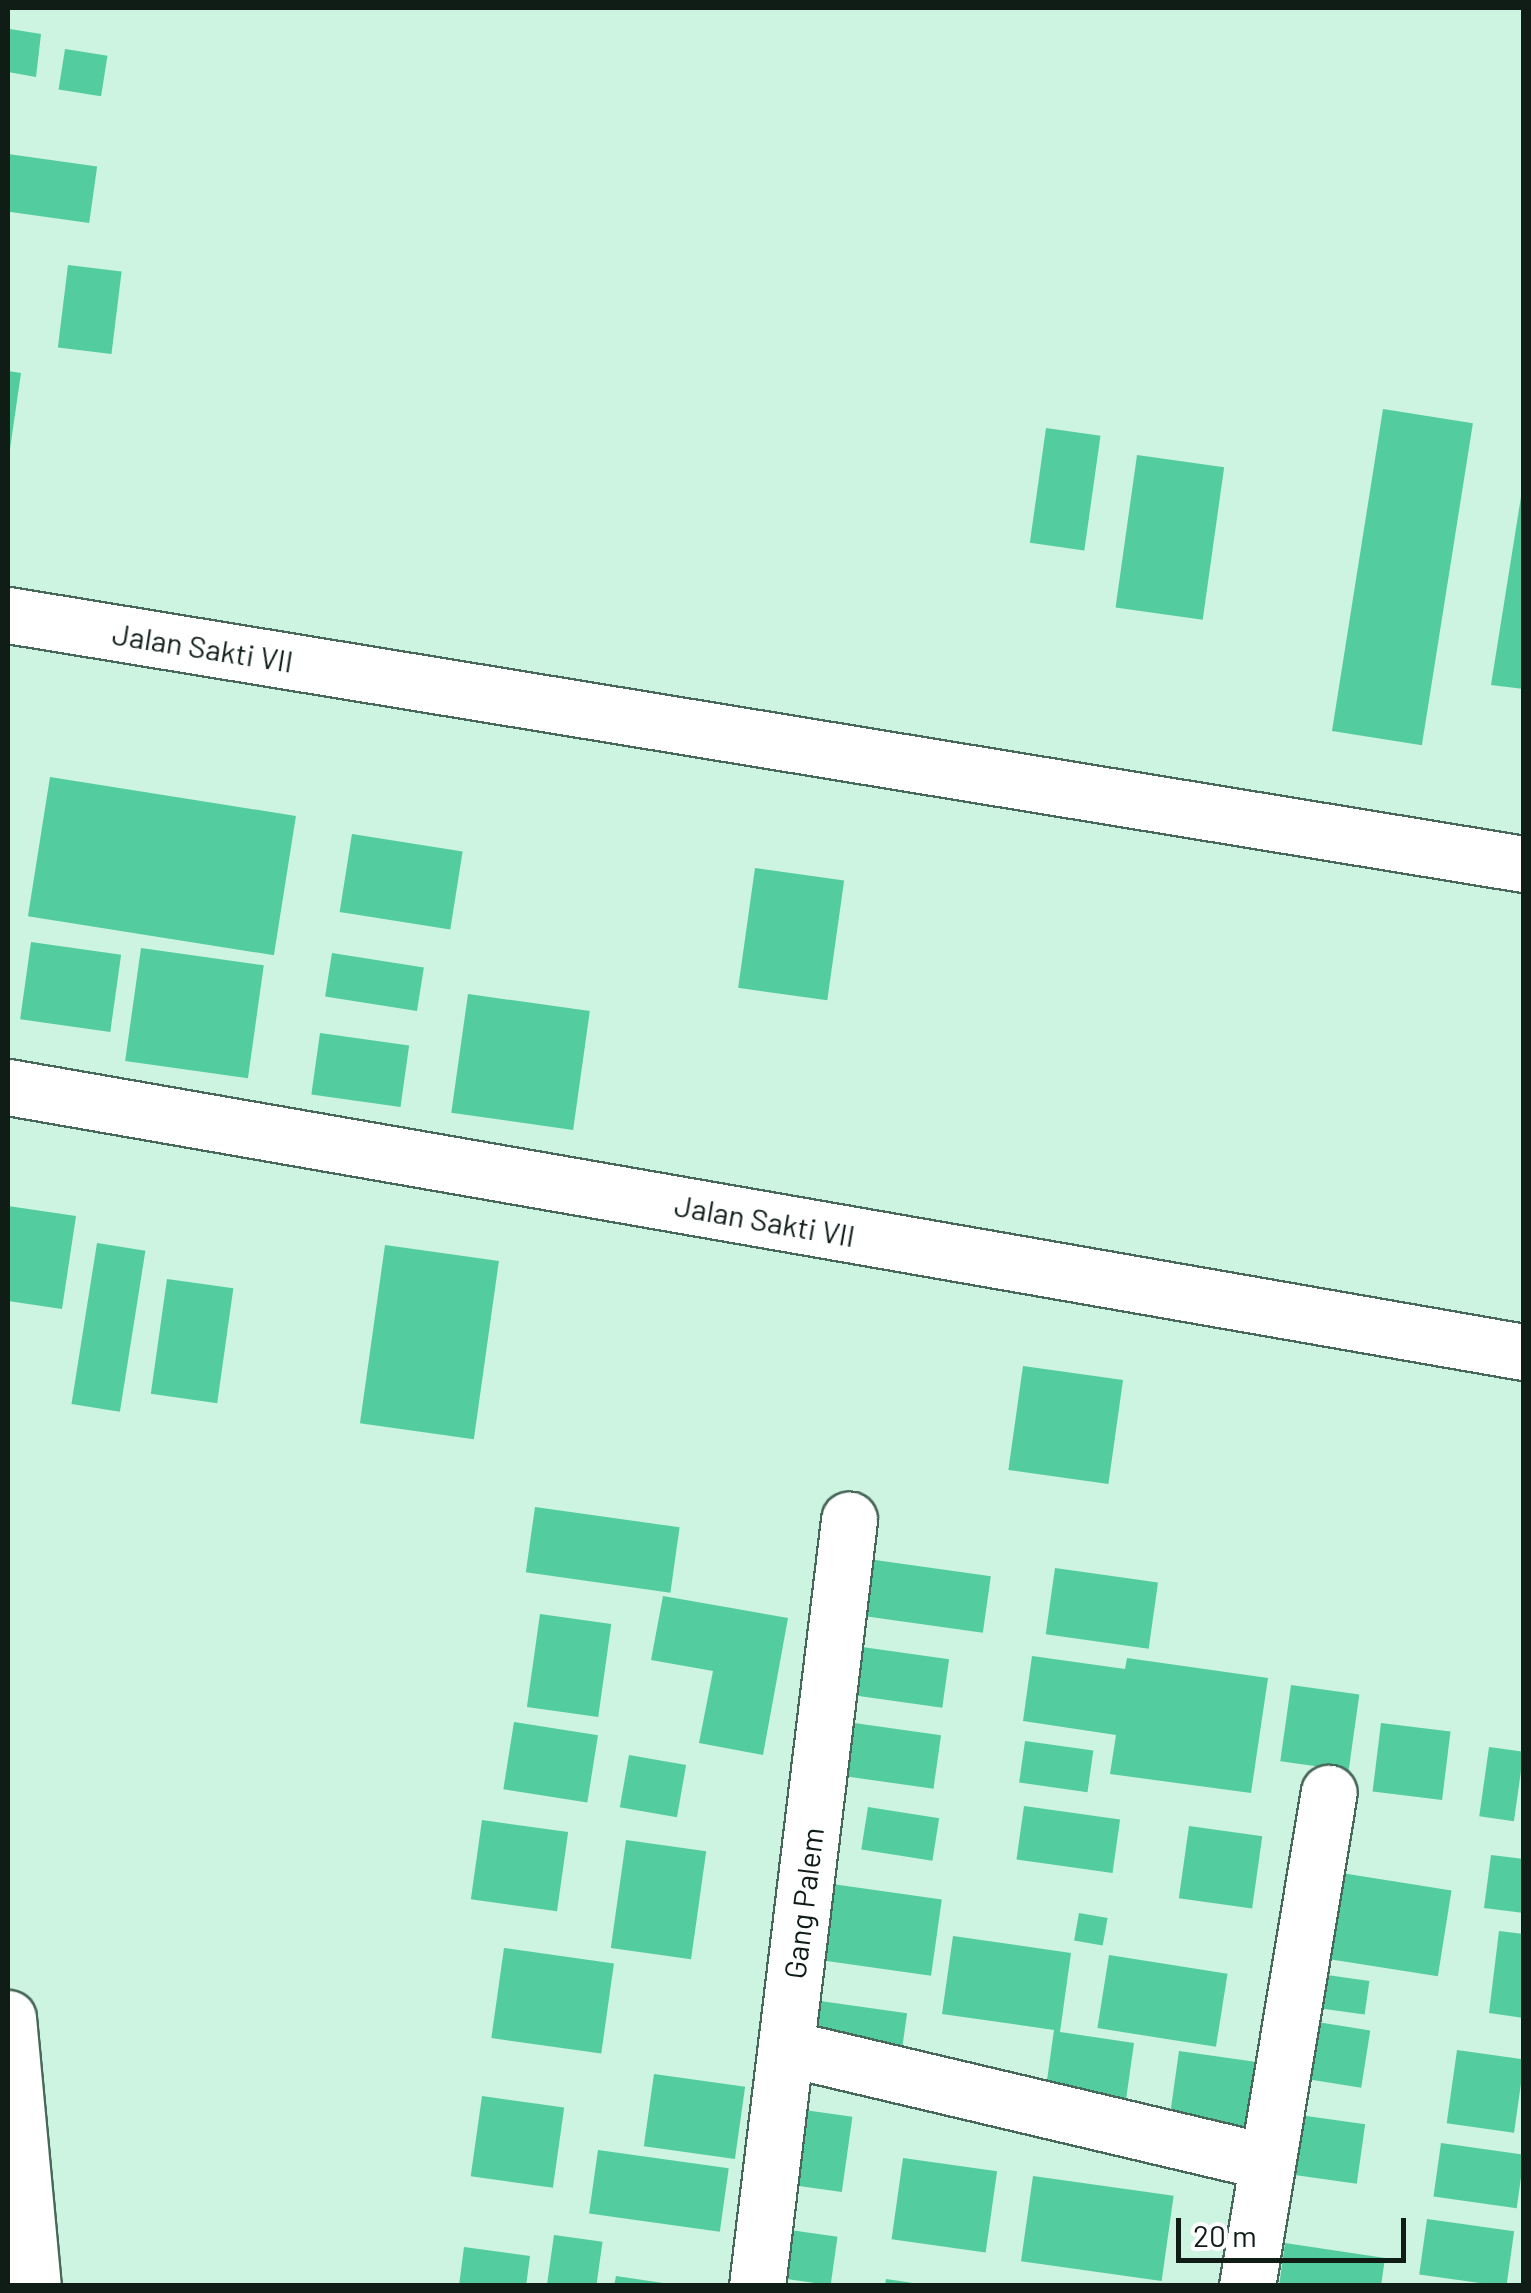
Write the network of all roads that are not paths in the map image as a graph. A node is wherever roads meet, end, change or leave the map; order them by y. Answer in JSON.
{"nodes":[{"id":1,"x":8,"y":615,"type":"edge"},
{"id":2,"x":1524,"y":864,"type":"edge"},
{"id":3,"x":8,"y":1087,"type":"edge"},
{"id":4,"x":1524,"y":1352,"type":"edge"},
{"id":5,"x":849,"y":1520,"type":"dead end"},
{"id":6,"x":1330,"y":1793,"type":"dead end"},
{"id":7,"x":8,"y":2018,"type":"edge"},
{"id":8,"x":786,"y":2048,"type":"junction"},
{"id":9,"x":1267,"y":2162,"type":"junction"},
{"id":10,"x":33,"y":2286,"type":"edge"},
{"id":11,"x":757,"y":2286,"type":"edge"},
{"id":12,"x":1246,"y":2286,"type":"edge"}],
"edges":[{"from":1,"to":2,"type":"street","name":"Jalan Sakti VII"},
{"from":3,"to":4,"type":"street","name":"Jalan Sakti VII"},
{"from":5,"to":8,"type":"street","name":"Gang Palem"},
{"from":6,"to":9,"type":"street"},
{"from":7,"to":10,"type":"street"},
{"from":8,"to":9,"type":"street"},
{"from":8,"to":11,"type":"street","name":"Gang Palem"},
{"from":9,"to":12,"type":"street"}]}
